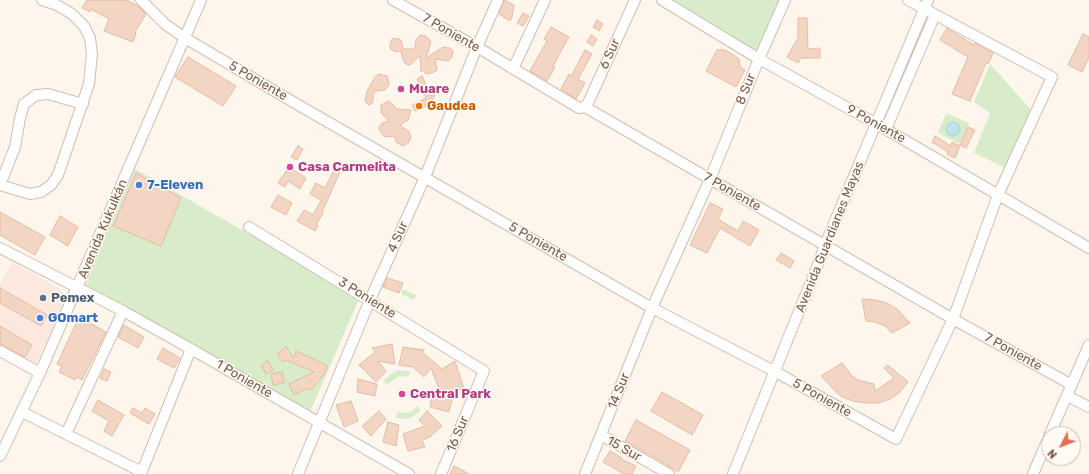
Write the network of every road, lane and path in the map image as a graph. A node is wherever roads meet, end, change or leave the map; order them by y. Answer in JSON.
{"nodes":[{"id":1,"x":42,"y":0,"type":"edge"},
{"id":2,"x":142,"y":0,"type":"edge"},
{"id":3,"x":201,"y":0,"type":"edge"},
{"id":4,"x":393,"y":0,"type":"edge"},
{"id":5,"x":498,"y":0,"type":"edge"},
{"id":6,"x":545,"y":0,"type":"edge"},
{"id":7,"x":635,"y":0,"type":"edge"},
{"id":8,"x":662,"y":0,"type":"edge"},
{"id":9,"x":785,"y":0,"type":"edge"},
{"id":10,"x":908,"y":0,"type":"edge"},
{"id":11,"x":926,"y":5,"type":"edge"},
{"id":12,"x":935,"y":14,"type":"junction"},
{"id":13,"x":185,"y":38,"type":"junction"},
{"id":14,"x":477,"y":47,"type":"junction"},
{"id":15,"x":759,"y":59,"type":"junction"},
{"id":16,"x":513,"y":69,"type":"junction"},
{"id":17,"x":83,"y":104,"type":"junction"},
{"id":18,"x":584,"y":107,"type":"junction"},
{"id":19,"x":877,"y":124,"type":"junction"},
{"id":20,"x":886,"y":129,"type":"junction"},
{"id":21,"x":425,"y":177,"type":"junction"},
{"id":22,"x":710,"y":179,"type":"junction"},
{"id":23,"x":0,"y":185,"type":"edge"},
{"id":24,"x":998,"y":195,"type":"junction"},
{"id":25,"x":249,"y":226,"type":"dead end"},
{"id":26,"x":825,"y":245,"type":"junction"},
{"id":27,"x":1089,"y":248,"type":"edge"},
{"id":28,"x":4,"y":250,"type":"edge"},
{"id":29,"x":78,"y":288,"type":"junction"},
{"id":30,"x":370,"y":300,"type":"junction"},
{"id":31,"x":652,"y":308,"type":"junction"},
{"id":32,"x":123,"y":311,"type":"junction"},
{"id":33,"x":953,"y":319,"type":"junction"},
{"id":34,"x":1089,"y":345,"type":"edge"},
{"id":35,"x":191,"y":349,"type":"junction"},
{"id":36,"x":0,"y":351,"type":"edge"},
{"id":37,"x":484,"y":371,"type":"joint"},
{"id":38,"x":774,"y":371,"type":"junction"},
{"id":39,"x":40,"y":373,"type":"junction"},
{"id":40,"x":1072,"y":385,"type":"junction"},
{"id":41,"x":1067,"y":396,"type":"junction"},
{"id":42,"x":1089,"y":407,"type":"edge"},
{"id":43,"x":22,"y":412,"type":"junction"},
{"id":44,"x":320,"y":423,"type":"junction"},
{"id":45,"x":1054,"y":426,"type":"edge"},
{"id":46,"x":66,"y":434,"type":"junction"},
{"id":47,"x":600,"y":435,"type":"junction"},
{"id":48,"x":0,"y":456,"type":"edge"},
{"id":49,"x":1041,"y":456,"type":"edge"},
{"id":50,"x":142,"y":473,"type":"edge"},
{"id":51,"x":298,"y":474,"type":"edge"},
{"id":52,"x":409,"y":474,"type":"edge"},
{"id":53,"x":441,"y":474,"type":"edge"},
{"id":54,"x":585,"y":474,"type":"edge"},
{"id":55,"x":669,"y":474,"type":"edge"},
{"id":56,"x":733,"y":474,"type":"edge"},
{"id":57,"x":1033,"y":474,"type":"edge"}],
"edges":[{"from":1,"to":17,"type":"street"},
{"from":2,"to":13,"type":"street","name":"5 Poniente"},
{"from":3,"to":13,"type":"street","name":"Avenida Kukulkán"},
{"from":4,"to":14,"type":"street","name":"7 Poniente"},
{"from":5,"to":14,"type":"street","name":"4 Sur"},
{"from":6,"to":16,"type":"street"},
{"from":7,"to":18,"type":"street","name":"6 Sur"},
{"from":8,"to":15,"type":"street","name":"9 Poniente"},
{"from":9,"to":15,"type":"street","name":"8 Sur"},
{"from":10,"to":11,"type":"street"},
{"from":11,"to":12,"type":"street"},
{"from":11,"to":19,"type":"street","name":"Avenida Guardianes Mayas"},
{"from":12,"to":20,"type":"street"},
{"from":12,"to":24,"type":"street"},
{"from":13,"to":21,"type":"street","name":"5 Poniente"},
{"from":13,"to":29,"type":"street","name":"Avenida Kukulkán"},
{"from":14,"to":16,"type":"street","name":"7 Poniente"},
{"from":14,"to":21,"type":"street","name":"4 Sur"},
{"from":15,"to":19,"type":"street","name":"9 Poniente"},
{"from":15,"to":22,"type":"street","name":"8 Sur"},
{"from":16,"to":18,"type":"street","name":"7 Poniente"},
{"from":17,"to":23,"type":"street"},
{"from":17,"to":23,"type":"street"},
{"from":18,"to":22,"type":"street","name":"7 Poniente"},
{"from":19,"to":20,"type":"street","name":"9 Poniente"},
{"from":19,"to":26,"type":"street","name":"Avenida Guardianes Mayas"},
{"from":20,"to":24,"type":"street","name":"9 Poniente"},
{"from":21,"to":30,"type":"street","name":"4 Sur"},
{"from":21,"to":31,"type":"street","name":"5 Poniente"},
{"from":22,"to":26,"type":"street","name":"7 Poniente"},
{"from":22,"to":31,"type":"street","name":"8 Sur"},
{"from":24,"to":27,"type":"street","name":"9 Poniente"},
{"from":24,"to":33,"type":"street"},
{"from":25,"to":30,"type":"street","name":"3 Poniente"},
{"from":26,"to":33,"type":"street","name":"7 Poniente"},
{"from":26,"to":38,"type":"street","name":"Avenida Guardianes Mayas"},
{"from":28,"to":29,"type":"street","name":"1 Poniente"},
{"from":29,"to":32,"type":"street","name":"1 Poniente"},
{"from":29,"to":39,"type":"street","name":"Avenida Kukulkán"},
{"from":30,"to":37,"type":"street","name":"3 Poniente"},
{"from":30,"to":44,"type":"street","name":"4 Sur"},
{"from":31,"to":38,"type":"street","name":"5 Poniente"},
{"from":31,"to":47,"type":"street","name":"14 Sur"},
{"from":32,"to":35,"type":"street","name":"1 Poniente"},
{"from":32,"to":46,"type":"street"},
{"from":33,"to":38,"type":"street","name":"5 Poniente"},
{"from":33,"to":40,"type":"street","name":"7 Poniente"},
{"from":34,"to":40,"type":"street"},
{"from":35,"to":44,"type":"street","name":"1 Poniente"},
{"from":35,"to":50,"type":"street"},
{"from":36,"to":39,"type":"street"},
{"from":37,"to":53,"type":"street","name":"16 Sur"},
{"from":38,"to":56,"type":"street","name":"Avenida Guardianes Mayas"},
{"from":39,"to":43,"type":"street","name":"Avenida Kukulkán"},
{"from":40,"to":41,"type":"street"},
{"from":41,"to":42,"type":"street"},
{"from":41,"to":45,"type":"street"},
{"from":43,"to":46,"type":"street"},
{"from":43,"to":48,"type":"street","name":"Avenida Kukulkán"},
{"from":44,"to":51,"type":"street","name":"4 Sur"},
{"from":44,"to":52,"type":"street","name":"1 Poniente"},
{"from":46,"to":50,"type":"street"},
{"from":47,"to":54,"type":"street","name":"14 Sur"},
{"from":47,"to":55,"type":"street","name":"15 Sur"},
{"from":49,"to":57,"type":"street"}]}
